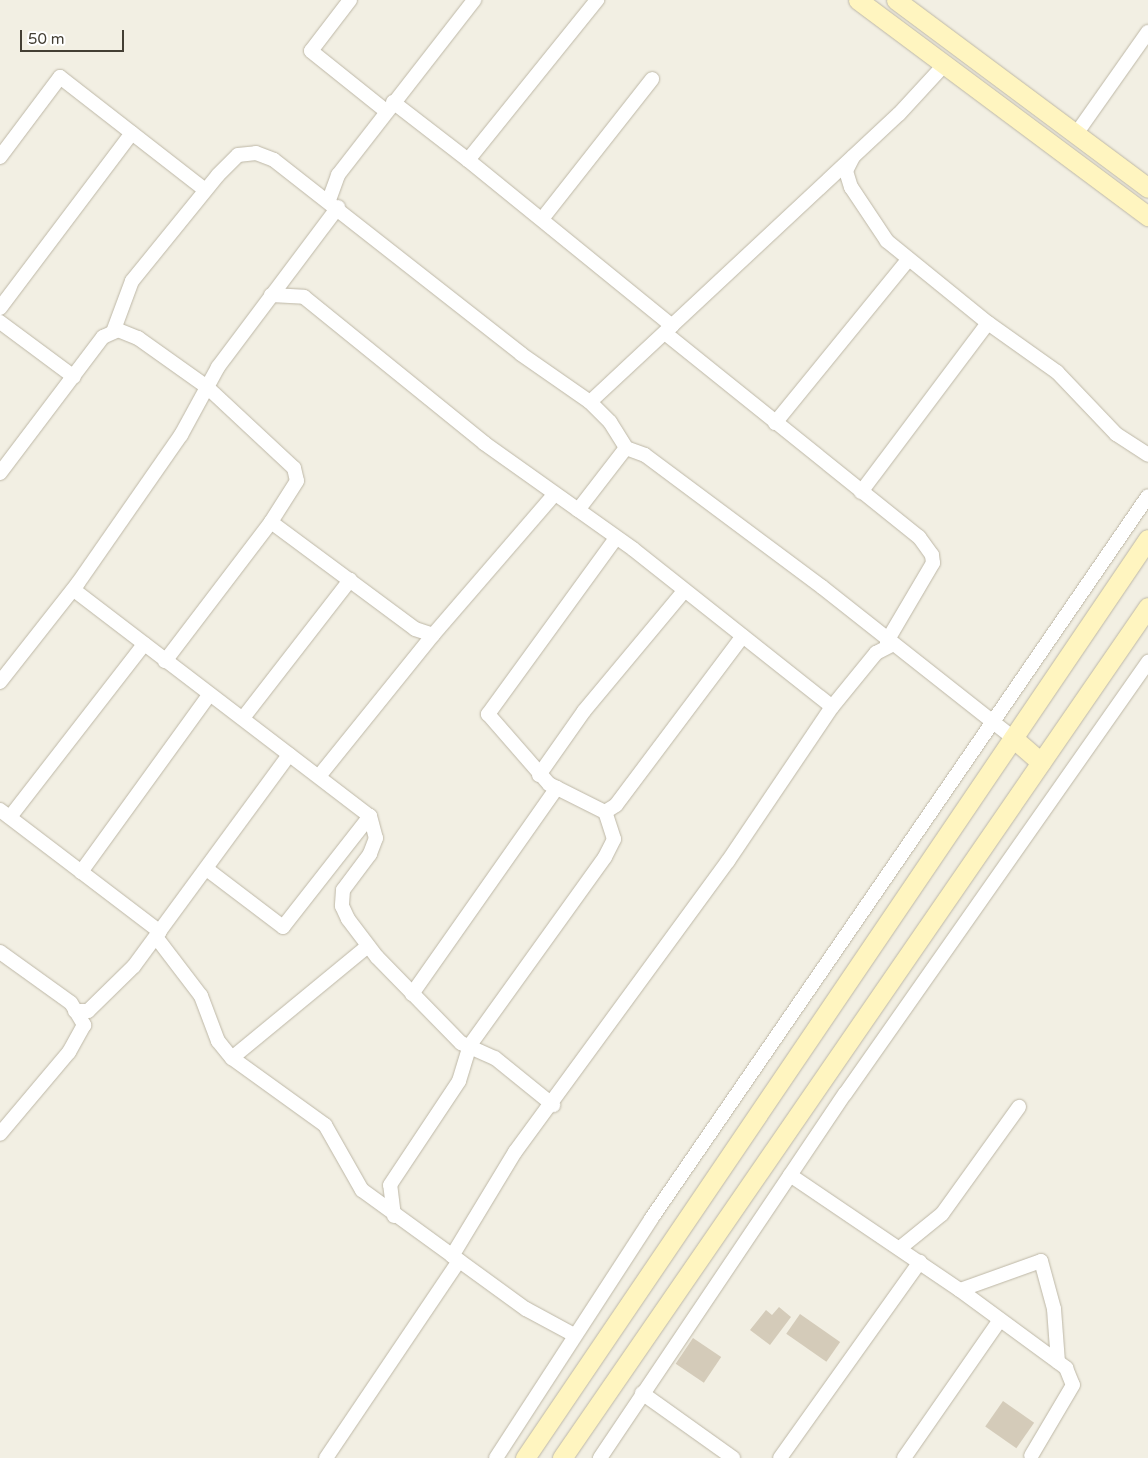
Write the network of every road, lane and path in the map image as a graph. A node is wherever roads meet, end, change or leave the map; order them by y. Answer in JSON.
{"nodes":[{"id":1,"x":350,"y":0,"type":"edge"},
{"id":2,"x":474,"y":0,"type":"edge"},
{"id":3,"x":596,"y":0,"type":"edge"},
{"id":4,"x":858,"y":0,"type":"edge"},
{"id":5,"x":896,"y":0,"type":"edge"},
{"id":6,"x":1148,"y":32,"type":"edge"},
{"id":7,"x":961,"y":48,"type":"junction"},
{"id":8,"x":944,"y":65,"type":"junction"},
{"id":9,"x":652,"y":80,"type":"dead end"},
{"id":10,"x":389,"y":106,"type":"junction"},
{"id":11,"x":132,"y":133,"type":"junction"},
{"id":12,"x":1076,"y":134,"type":"junction"},
{"id":13,"x":853,"y":156,"type":"junction"},
{"id":14,"x":0,"y":157,"type":"edge"},
{"id":15,"x":468,"y":160,"type":"junction"},
{"id":16,"x":1148,"y":188,"type":"edge"},
{"id":17,"x":205,"y":190,"type":"junction"},
{"id":18,"x":333,"y":204,"type":"junction"},
{"id":19,"x":1148,"y":216,"type":"edge"},
{"id":20,"x":542,"y":219,"type":"junction"},
{"id":21,"x":907,"y":261,"type":"junction"},
{"id":22,"x":271,"y":295,"type":"junction"},
{"id":23,"x":0,"y":308,"type":"edge"},
{"id":24,"x":0,"y":322,"type":"edge"},
{"id":25,"x":988,"y":323,"type":"junction"},
{"id":26,"x":668,"y":329,"type":"junction"},
{"id":27,"x":113,"y":332,"type":"junction"},
{"id":28,"x":74,"y":377,"type":"junction"},
{"id":29,"x":207,"y":387,"type":"junction"},
{"id":30,"x":590,"y":402,"type":"junction"},
{"id":31,"x":775,"y":423,"type":"junction"},
{"id":32,"x":626,"y":448,"type":"junction"},
{"id":33,"x":1148,"y":455,"type":"edge"},
{"id":34,"x":0,"y":473,"type":"edge"},
{"id":35,"x":861,"y":492,"type":"junction"},
{"id":36,"x":553,"y":496,"type":"junction"},
{"id":37,"x":1148,"y":496,"type":"edge"},
{"id":38,"x":578,"y":510,"type":"junction"},
{"id":39,"x":271,"y":522,"type":"junction"},
{"id":40,"x":616,"y":538,"type":"junction"},
{"id":41,"x":1148,"y":539,"type":"edge"},
{"id":42,"x":350,"y":580,"type":"junction"},
{"id":43,"x":74,"y":590,"type":"junction"},
{"id":44,"x":684,"y":591,"type":"junction"},
{"id":45,"x":1148,"y":607,"type":"edge"},
{"id":46,"x":433,"y":634,"type":"junction"},
{"id":47,"x":743,"y":636,"type":"junction"},
{"id":48,"x":889,"y":643,"type":"junction"},
{"id":49,"x":144,"y":644,"type":"junction"},
{"id":50,"x":165,"y":660,"type":"junction"},
{"id":51,"x":1148,"y":662,"type":"edge"},
{"id":52,"x":0,"y":682,"type":"edge"},
{"id":53,"x":209,"y":695,"type":"junction"},
{"id":54,"x":832,"y":707,"type":"junction"},
{"id":55,"x":243,"y":718,"type":"junction"},
{"id":56,"x":992,"y":722,"type":"junction"},
{"id":57,"x":1013,"y":738,"type":"junction"},
{"id":58,"x":290,"y":755,"type":"junction"},
{"id":59,"x":1041,"y":762,"type":"junction"},
{"id":60,"x":320,"y":775,"type":"junction"},
{"id":61,"x":539,"y":775,"type":"junction"},
{"id":62,"x":557,"y":788,"type":"junction"},
{"id":63,"x":605,"y":812,"type":"junction"},
{"id":64,"x":5,"y":813,"type":"edge"},
{"id":65,"x":370,"y":816,"type":"junction"},
{"id":66,"x":208,"y":870,"type":"junction"},
{"id":67,"x":81,"y":872,"type":"junction"},
{"id":68,"x":158,"y":934,"type":"junction"},
{"id":69,"x":368,"y":946,"type":"junction"},
{"id":70,"x":0,"y":952,"type":"edge"},
{"id":71,"x":412,"y":994,"type":"junction"},
{"id":72,"x":75,"y":1011,"type":"junction"},
{"id":73,"x":470,"y":1045,"type":"junction"},
{"id":74,"x":232,"y":1058,"type":"junction"},
{"id":75,"x":553,"y":1105,"type":"junction"},
{"id":76,"x":1019,"y":1108,"type":"dead end"},
{"id":77,"x":0,"y":1134,"type":"edge"},
{"id":78,"x":790,"y":1175,"type":"junction"},
{"id":79,"x":394,"y":1216,"type":"junction"},
{"id":80,"x":900,"y":1248,"type":"junction"},
{"id":81,"x":455,"y":1259,"type":"junction"},
{"id":82,"x":920,"y":1262,"type":"junction"},
{"id":83,"x":960,"y":1290,"type":"junction"},
{"id":84,"x":1000,"y":1320,"type":"junction"},
{"id":85,"x":574,"y":1335,"type":"junction"},
{"id":86,"x":1058,"y":1362,"type":"junction"},
{"id":87,"x":642,"y":1393,"type":"junction"},
{"id":88,"x":1031,"y":1457,"type":"edge"},
{"id":89,"x":326,"y":1458,"type":"edge"},
{"id":90,"x":496,"y":1458,"type":"edge"},
{"id":91,"x":525,"y":1458,"type":"edge"},
{"id":92,"x":562,"y":1458,"type":"edge"},
{"id":93,"x":600,"y":1458,"type":"edge"},
{"id":94,"x":734,"y":1458,"type":"edge"},
{"id":95,"x":780,"y":1458,"type":"edge"},
{"id":96,"x":904,"y":1458,"type":"edge"}],
"edges":[{"from":1,"to":10,"type":"street"},
{"from":2,"to":10,"type":"street"},
{"from":3,"to":15,"type":"street"},
{"from":4,"to":8,"type":"street"},
{"from":5,"to":7,"type":"street"},
{"from":6,"to":12,"type":"street"},
{"from":7,"to":8,"type":"street"},
{"from":7,"to":12,"type":"street"},
{"from":8,"to":13,"type":"street"},
{"from":8,"to":19,"type":"street"},
{"from":9,"to":20,"type":"street"},
{"from":10,"to":15,"type":"street"},
{"from":10,"to":18,"type":"street"},
{"from":11,"to":14,"type":"street"},
{"from":11,"to":17,"type":"street"},
{"from":11,"to":23,"type":"street"},
{"from":12,"to":16,"type":"street"},
{"from":13,"to":21,"type":"street"},
{"from":13,"to":26,"type":"street"},
{"from":15,"to":20,"type":"street"},
{"from":17,"to":18,"type":"street"},
{"from":17,"to":27,"type":"street"},
{"from":18,"to":22,"type":"street"},
{"from":18,"to":30,"type":"street"},
{"from":20,"to":26,"type":"street"},
{"from":21,"to":25,"type":"street"},
{"from":21,"to":31,"type":"street"},
{"from":22,"to":29,"type":"street"},
{"from":22,"to":36,"type":"street"},
{"from":24,"to":28,"type":"street"},
{"from":25,"to":33,"type":"street"},
{"from":25,"to":35,"type":"street"},
{"from":26,"to":30,"type":"street"},
{"from":26,"to":31,"type":"street"},
{"from":27,"to":28,"type":"street"},
{"from":27,"to":29,"type":"street"},
{"from":28,"to":34,"type":"street"},
{"from":29,"to":39,"type":"street"},
{"from":29,"to":43,"type":"street"},
{"from":30,"to":32,"type":"street"},
{"from":31,"to":35,"type":"street"},
{"from":32,"to":38,"type":"street"},
{"from":32,"to":48,"type":"street"},
{"from":35,"to":48,"type":"street"},
{"from":36,"to":38,"type":"street"},
{"from":36,"to":46,"type":"street"},
{"from":37,"to":56,"type":"street"},
{"from":38,"to":40,"type":"street"},
{"from":39,"to":42,"type":"street"},
{"from":39,"to":50,"type":"street"},
{"from":40,"to":44,"type":"street"},
{"from":40,"to":61,"type":"street"},
{"from":41,"to":57,"type":"street"},
{"from":42,"to":46,"type":"street"},
{"from":42,"to":55,"type":"street"},
{"from":43,"to":49,"type":"street"},
{"from":43,"to":52,"type":"street"},
{"from":44,"to":47,"type":"street"},
{"from":44,"to":61,"type":"street"},
{"from":45,"to":59,"type":"street"},
{"from":46,"to":60,"type":"street"},
{"from":47,"to":54,"type":"street"},
{"from":47,"to":63,"type":"street"},
{"from":48,"to":54,"type":"street"},
{"from":48,"to":56,"type":"street"},
{"from":49,"to":50,"type":"street"},
{"from":49,"to":64,"type":"street"},
{"from":50,"to":53,"type":"street"},
{"from":51,"to":78,"type":"street"},
{"from":53,"to":55,"type":"street"},
{"from":53,"to":67,"type":"street"},
{"from":54,"to":75,"type":"street"},
{"from":55,"to":58,"type":"street"},
{"from":56,"to":57,"type":"street"},
{"from":56,"to":85,"type":"street"},
{"from":57,"to":59,"type":"street"},
{"from":57,"to":91,"type":"street"},
{"from":58,"to":60,"type":"street"},
{"from":58,"to":66,"type":"street"},
{"from":59,"to":92,"type":"street"},
{"from":60,"to":65,"type":"street"},
{"from":61,"to":62,"type":"street"},
{"from":62,"to":63,"type":"street"},
{"from":62,"to":71,"type":"street"},
{"from":63,"to":73,"type":"street"},
{"from":64,"to":67,"type":"street"},
{"from":65,"to":66,"type":"street"},
{"from":65,"to":69,"type":"street"},
{"from":66,"to":68,"type":"street"},
{"from":67,"to":68,"type":"street"},
{"from":68,"to":72,"type":"street"},
{"from":68,"to":74,"type":"street"},
{"from":69,"to":71,"type":"street"},
{"from":69,"to":74,"type":"street"},
{"from":70,"to":72,"type":"street"},
{"from":71,"to":73,"type":"street"},
{"from":72,"to":77,"type":"street"},
{"from":73,"to":75,"type":"street"},
{"from":73,"to":79,"type":"street"},
{"from":74,"to":79,"type":"street"},
{"from":75,"to":81,"type":"street"},
{"from":76,"to":80,"type":"street"},
{"from":78,"to":80,"type":"street"},
{"from":78,"to":87,"type":"street"},
{"from":79,"to":81,"type":"street"},
{"from":80,"to":82,"type":"street"},
{"from":81,"to":85,"type":"street"},
{"from":81,"to":89,"type":"street"},
{"from":82,"to":83,"type":"street"},
{"from":82,"to":95,"type":"street"},
{"from":83,"to":84,"type":"street"},
{"from":83,"to":86,"type":"street"},
{"from":84,"to":86,"type":"street"},
{"from":84,"to":96,"type":"street"},
{"from":85,"to":90,"type":"street"},
{"from":86,"to":88,"type":"street"},
{"from":87,"to":93,"type":"street"},
{"from":87,"to":94,"type":"street"}]}
